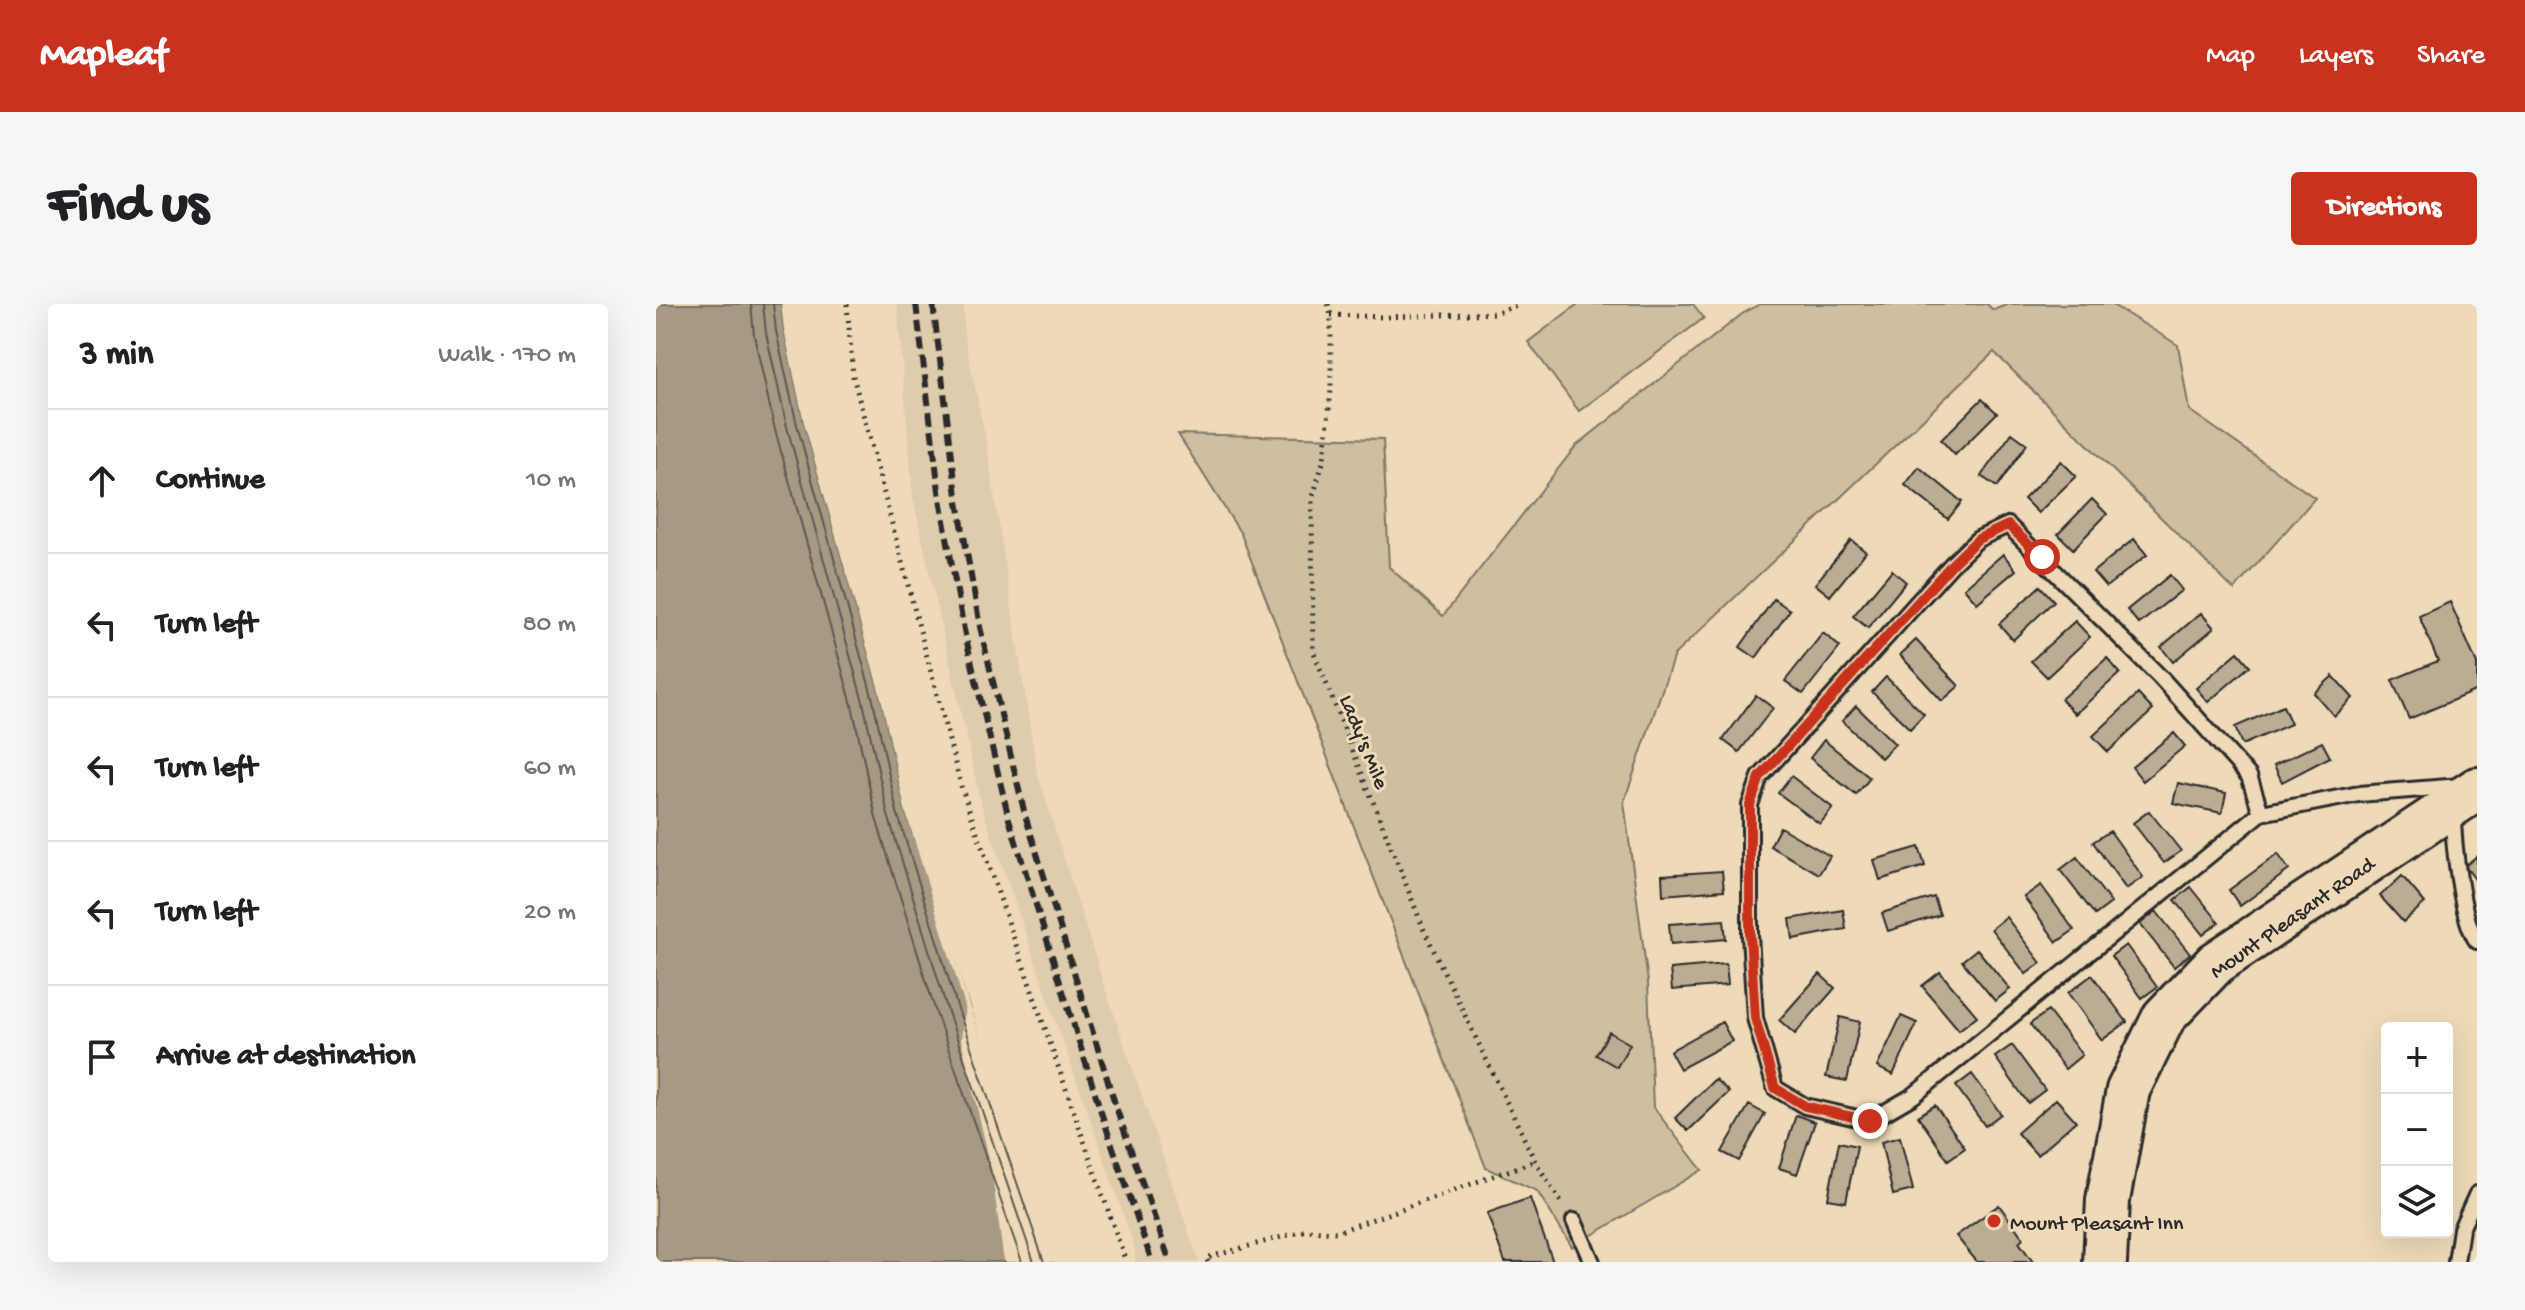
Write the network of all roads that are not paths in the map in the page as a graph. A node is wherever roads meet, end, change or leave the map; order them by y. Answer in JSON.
{"nodes":[{"id":1,"x":2469,"y":793,"type":"edge"},
{"id":2,"x":2261,"y":813,"type":"junction"},
{"id":3,"x":2477,"y":941,"type":"edge"},
{"id":4,"x":2477,"y":1194,"type":"edge"},
{"id":5,"x":1574,"y":1221,"type":"road end"},
{"id":6,"x":1592,"y":1262,"type":"edge"},
{"id":7,"x":2105,"y":1262,"type":"edge"},
{"id":8,"x":2456,"y":1262,"type":"edge"}],
"edges":[{"from":1,"to":2,"type":"lane"},
{"from":1,"to":3,"type":"lane"},
{"from":1,"to":7,"type":"street","name":"Mount Pleasant Road"},
{"from":2,"to":2,"type":"lane"},
{"from":4,"to":8,"type":"lane"},
{"from":5,"to":6,"type":"lane"}]}
